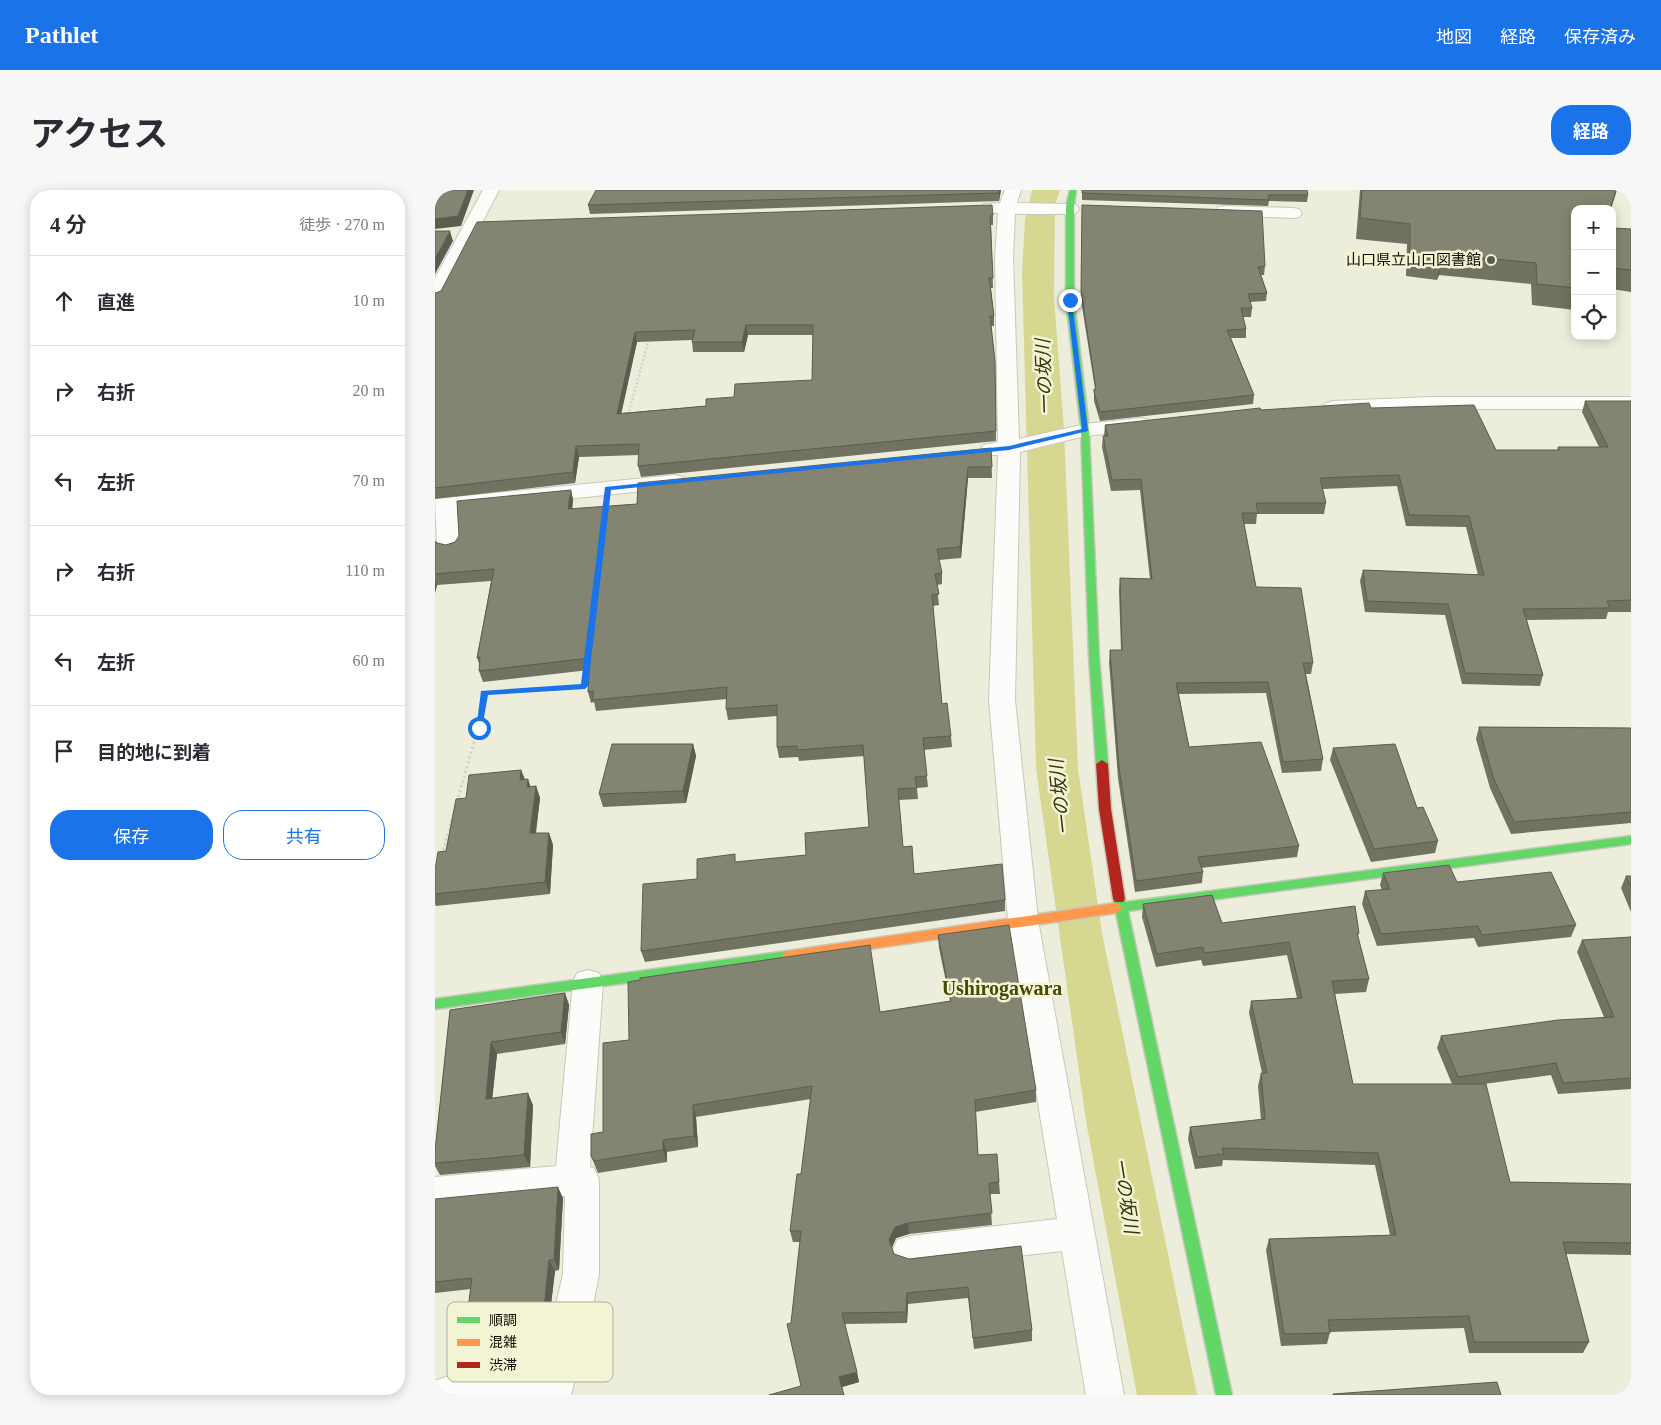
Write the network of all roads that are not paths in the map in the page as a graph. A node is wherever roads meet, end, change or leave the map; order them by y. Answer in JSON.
{"nodes":[{"id":1,"x":491,"y":190,"type":"edge"},
{"id":2,"x":1012,"y":202,"type":"edge"},
{"id":3,"x":1068,"y":204,"type":"edge"},
{"id":4,"x":1089,"y":207,"type":"edge"},
{"id":5,"x":970,"y":209,"type":"edge"},
{"id":6,"x":1205,"y":210,"type":"edge"},
{"id":7,"x":1293,"y":213,"type":"dead end"},
{"id":8,"x":491,"y":225,"type":"edge"},
{"id":9,"x":463,"y":231,"type":"junction"},
{"id":10,"x":435,"y":296,"type":"edge"},
{"id":11,"x":1631,"y":403,"type":"edge"},
{"id":12,"x":1316,"y":408,"type":"edge"},
{"id":13,"x":1162,"y":422,"type":"edge"},
{"id":14,"x":1078,"y":432,"type":"junction"},
{"id":15,"x":1015,"y":447,"type":"junction"},
{"id":16,"x":971,"y":452,"type":"edge"},
{"id":17,"x":697,"y":480,"type":"edge"},
{"id":18,"x":441,"y":505,"type":"edge"},
{"id":19,"x":449,"y":547,"type":"edge"},
{"id":20,"x":1631,"y":840,"type":"edge"},
{"id":21,"x":1121,"y":909,"type":"junction"},
{"id":22,"x":1034,"y":920,"type":"junction"},
{"id":23,"x":588,"y":982,"type":"junction"},
{"id":24,"x":435,"y":1004,"type":"edge"},
{"id":25,"x":572,"y":1180,"type":"junction"},
{"id":26,"x":435,"y":1193,"type":"edge"},
{"id":27,"x":1078,"y":1233,"type":"junction"},
{"id":28,"x":910,"y":1252,"type":"dead end"},
{"id":29,"x":576,"y":1302,"type":"edge"},
{"id":30,"x":554,"y":1386,"type":"edge"},
{"id":31,"x":449,"y":1395,"type":"edge"},
{"id":32,"x":1105,"y":1395,"type":"edge"},
{"id":33,"x":1224,"y":1395,"type":"edge"}],
"edges":[{"from":1,"to":9,"type":"street"},
{"from":2,"to":3,"type":"street"},
{"from":2,"to":5,"type":"street"},
{"from":2,"to":15,"type":"street"},
{"from":3,"to":4,"type":"street"},
{"from":3,"to":14,"type":"street"},
{"from":6,"to":7,"type":"street"},
{"from":8,"to":9,"type":"street"},
{"from":9,"to":10,"type":"street"},
{"from":11,"to":12,"type":"street"},
{"from":13,"to":14,"type":"street"},
{"from":14,"to":15,"type":"street"},
{"from":14,"to":21,"type":"street"},
{"from":15,"to":16,"type":"street"},
{"from":15,"to":22,"type":"street"},
{"from":17,"to":18,"type":"street"},
{"from":18,"to":19,"type":"street"},
{"from":20,"to":21,"type":"street"},
{"from":21,"to":22,"type":"street"},
{"from":21,"to":33,"type":"street"},
{"from":22,"to":23,"type":"street"},
{"from":22,"to":27,"type":"street"},
{"from":23,"to":24,"type":"street"},
{"from":23,"to":25,"type":"street"},
{"from":25,"to":26,"type":"street"},
{"from":25,"to":29,"type":"street"},
{"from":27,"to":28,"type":"street"},
{"from":27,"to":32,"type":"street"},
{"from":30,"to":31,"type":"street"}]}
